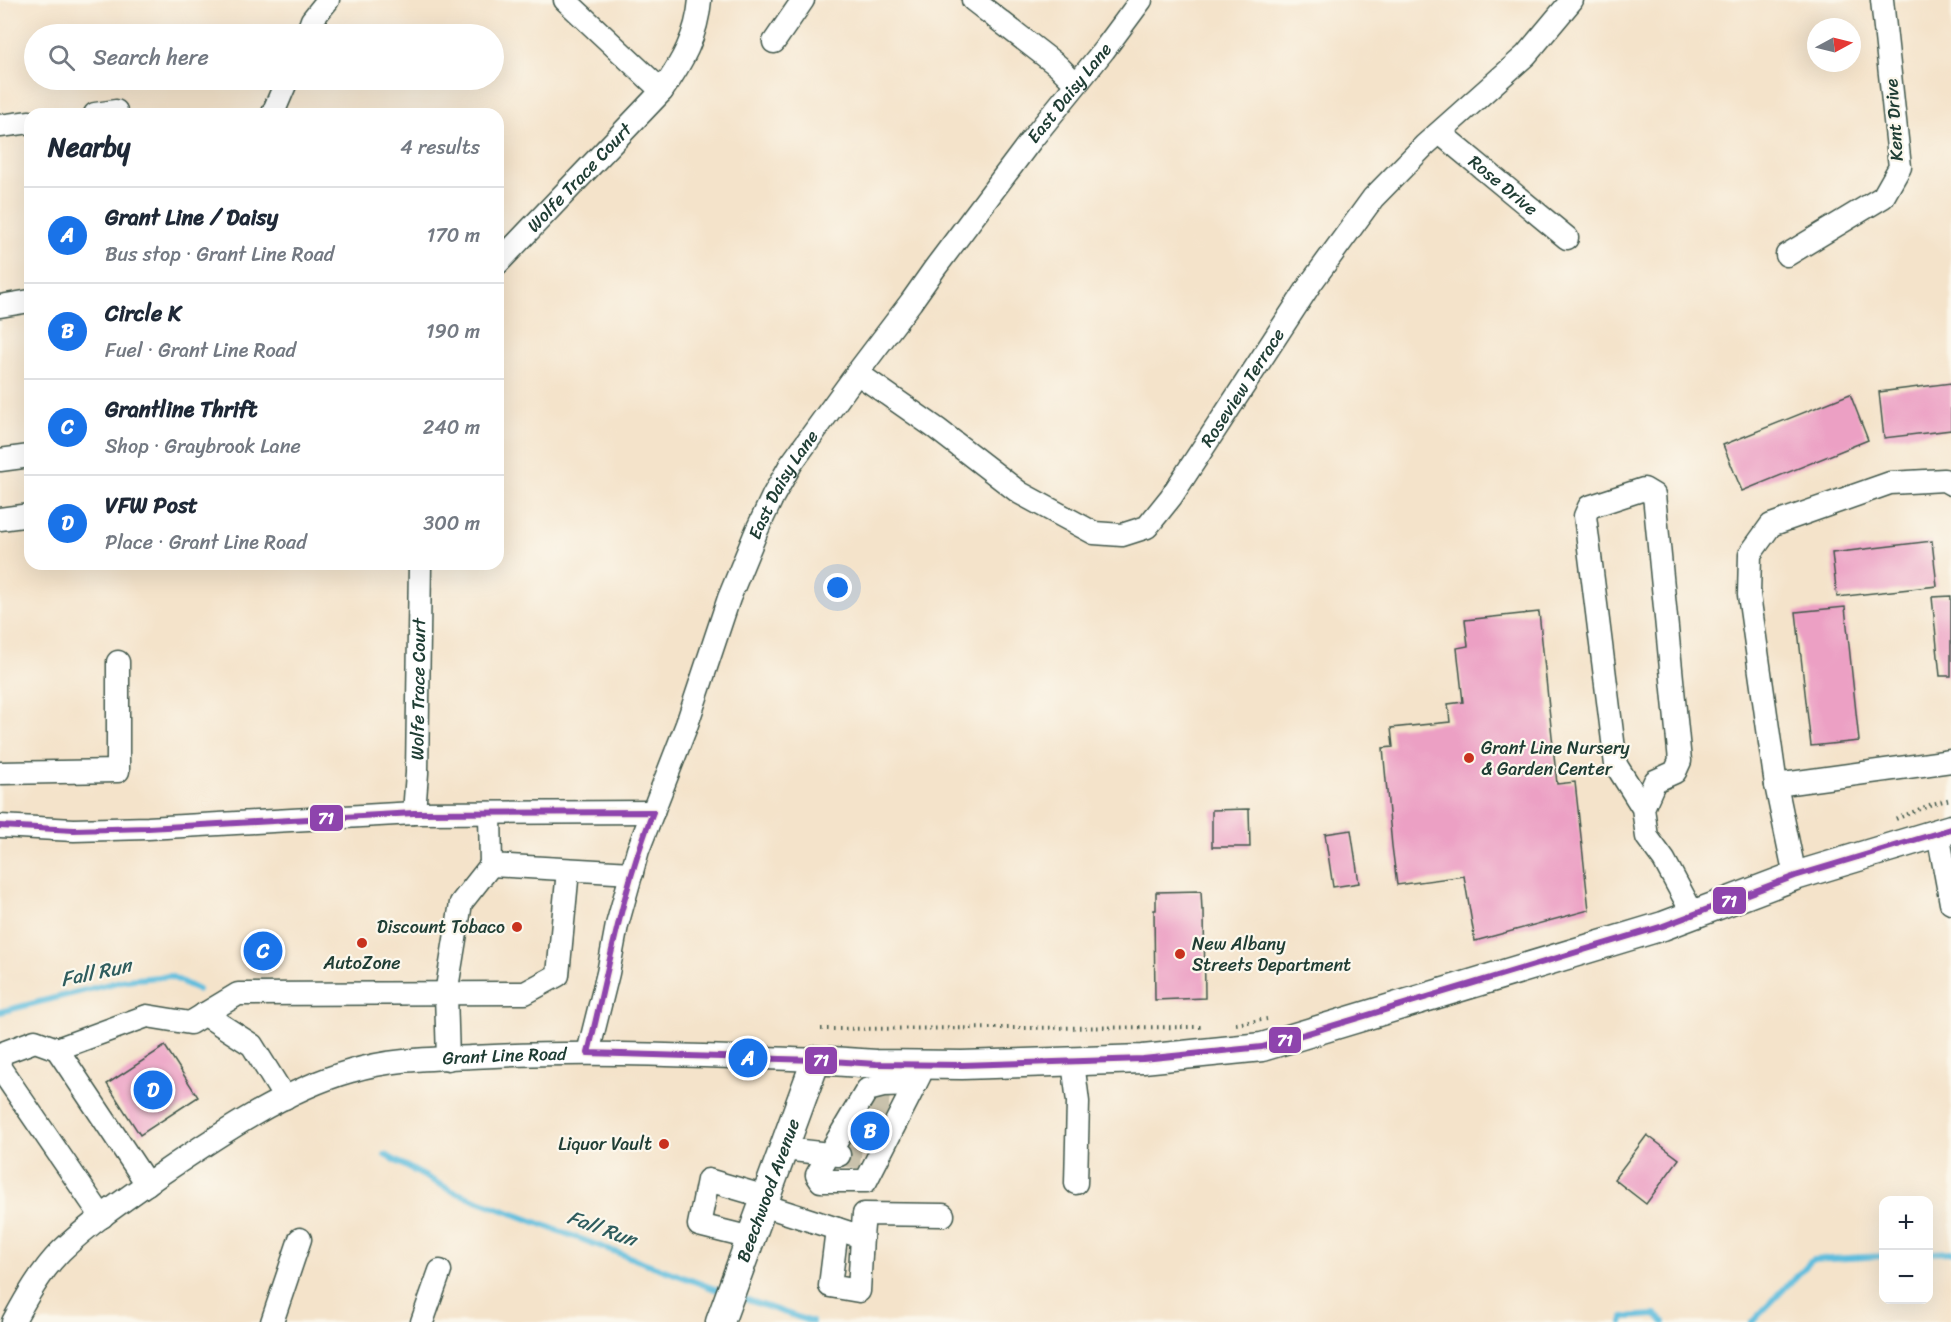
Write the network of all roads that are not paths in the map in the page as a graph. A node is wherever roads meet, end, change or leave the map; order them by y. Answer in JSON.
{"nodes":[{"id":1,"x":328,"y":0,"type":"edge"},
{"id":2,"x":565,"y":0,"type":"edge"},
{"id":3,"x":700,"y":0,"type":"edge"},
{"id":4,"x":803,"y":0,"type":"edge"},
{"id":5,"x":973,"y":0,"type":"edge"},
{"id":6,"x":1141,"y":0,"type":"edge"},
{"id":7,"x":1572,"y":0,"type":"edge"},
{"id":8,"x":1882,"y":0,"type":"edge"},
{"id":9,"x":310,"y":24,"type":"edge"},
{"id":10,"x":774,"y":42,"type":"dead end"},
{"id":11,"x":1075,"y":83,"type":"junction"},
{"id":12,"x":283,"y":90,"type":"edge"},
{"id":13,"x":662,"y":91,"type":"junction"},
{"id":14,"x":275,"y":108,"type":"edge"},
{"id":15,"x":24,"y":123,"type":"edge"},
{"id":16,"x":0,"y":126,"type":"edge"},
{"id":17,"x":1440,"y":133,"type":"junction"},
{"id":18,"x":1567,"y":238,"type":"dead end"},
{"id":19,"x":1787,"y":255,"type":"dead end"},
{"id":20,"x":504,"y":257,"type":"edge"},
{"id":21,"x":24,"y":302,"type":"edge"},
{"id":22,"x":0,"y":306,"type":"edge"},
{"id":23,"x":857,"y":373,"type":"junction"},
{"id":24,"x":24,"y":457,"type":"edge"},
{"id":25,"x":0,"y":460,"type":"edge"},
{"id":26,"x":1949,"y":480,"type":"edge"},
{"id":27,"x":24,"y":516,"type":"edge"},
{"id":28,"x":0,"y":519,"type":"edge"},
{"id":29,"x":420,"y":570,"type":"edge"},
{"id":30,"x":118,"y":662,"type":"dead end"},
{"id":31,"x":1951,"y":761,"type":"edge"},
{"id":32,"x":0,"y":773,"type":"edge"},
{"id":33,"x":1776,"y":784,"type":"junction"},
{"id":34,"x":1643,"y":808,"type":"junction"},
{"id":35,"x":653,"y":812,"type":"junction"},
{"id":36,"x":414,"y":813,"type":"junction"},
{"id":37,"x":490,"y":814,"type":"junction"},
{"id":38,"x":0,"y":826,"type":"edge"},
{"id":39,"x":1945,"y":831,"type":"edge"},
{"id":40,"x":491,"y":866,"type":"junction"},
{"id":41,"x":568,"y":870,"type":"junction"},
{"id":42,"x":632,"y":873,"type":"junction"},
{"id":43,"x":1795,"y":876,"type":"junction"},
{"id":44,"x":1951,"y":903,"type":"edge"},
{"id":45,"x":1693,"y":914,"type":"junction"},
{"id":46,"x":446,"y":994,"type":"junction"},
{"id":47,"x":204,"y":1014,"type":"junction"},
{"id":48,"x":57,"y":1049,"type":"junction"},
{"id":49,"x":588,"y":1053,"type":"junction"},
{"id":50,"x":448,"y":1059,"type":"junction"},
{"id":51,"x":816,"y":1060,"type":"junction"},
{"id":52,"x":0,"y":1061,"type":"edge"},
{"id":53,"x":1073,"y":1062,"type":"junction"},
{"id":54,"x":0,"y":1068,"type":"edge"},
{"id":55,"x":920,"y":1075,"type":"junction"},
{"id":56,"x":285,"y":1098,"type":"junction"},
{"id":57,"x":784,"y":1149,"type":"junction"},
{"id":58,"x":834,"y":1154,"type":"junction"},
{"id":59,"x":1076,"y":1183,"type":"dead end"},
{"id":60,"x":147,"y":1184,"type":"junction"},
{"id":61,"x":765,"y":1201,"type":"junction"},
{"id":62,"x":943,"y":1215,"type":"dead end"},
{"id":63,"x":102,"y":1217,"type":"junction"},
{"id":64,"x":837,"y":1229,"type":"junction"},
{"id":65,"x":862,"y":1237,"type":"junction"},
{"id":66,"x":751,"y":1238,"type":"junction"},
{"id":67,"x":300,"y":1239,"type":"dead end"},
{"id":68,"x":440,"y":1271,"type":"dead end"},
{"id":69,"x":723,"y":1316,"type":"edge"},
{"id":70,"x":13,"y":1322,"type":"edge"},
{"id":71,"x":272,"y":1322,"type":"edge"},
{"id":72,"x":422,"y":1322,"type":"edge"}],
"edges":[{"from":1,"to":9,"type":"street"},
{"from":2,"to":13,"type":"street"},
{"from":3,"to":13,"type":"street","name":"Wolfe Trace Court"},
{"from":4,"to":10,"type":"street"},
{"from":5,"to":11,"type":"street"},
{"from":6,"to":11,"type":"street","name":"East Daisy Lane"},
{"from":7,"to":17,"type":"street","name":"Roseview Terrace"},
{"from":8,"to":19,"type":"street","name":"Kent Drive"},
{"from":11,"to":23,"type":"street","name":"East Daisy Lane"},
{"from":12,"to":14,"type":"street"},
{"from":13,"to":20,"type":"street","name":"Wolfe Trace Court"},
{"from":15,"to":16,"type":"street"},
{"from":17,"to":18,"type":"street","name":"Rose Drive"},
{"from":17,"to":23,"type":"street","name":"Roseview Terrace"},
{"from":21,"to":22,"type":"street"},
{"from":23,"to":35,"type":"street","name":"East Daisy Lane"},
{"from":24,"to":25,"type":"street"},
{"from":26,"to":33,"type":"street"},
{"from":27,"to":28,"type":"street"},
{"from":29,"to":36,"type":"street","name":"Wolfe Trace Court"},
{"from":30,"to":32,"type":"street"},
{"from":31,"to":33,"type":"street"},
{"from":33,"to":43,"type":"street"},
{"from":34,"to":34,"type":"street"},
{"from":34,"to":45,"type":"street"},
{"from":35,"to":37,"type":"street"},
{"from":35,"to":42,"type":"street","name":"East Daisy Lane"},
{"from":36,"to":37,"type":"street"},
{"from":36,"to":38,"type":"street"},
{"from":37,"to":40,"type":"street"},
{"from":39,"to":43,"type":"main road","name":"Grant Line Road"},
{"from":39,"to":44,"type":"street"},
{"from":40,"to":41,"type":"street"},
{"from":40,"to":46,"type":"street"},
{"from":41,"to":42,"type":"street"},
{"from":41,"to":46,"type":"street"},
{"from":42,"to":49,"type":"street","name":"East Daisy Lane"},
{"from":43,"to":45,"type":"main road","name":"Grant Line Road"},
{"from":45,"to":53,"type":"main road","name":"Grant Line Road"},
{"from":46,"to":47,"type":"street"},
{"from":46,"to":50,"type":"street"},
{"from":47,"to":48,"type":"street"},
{"from":47,"to":56,"type":"street"},
{"from":48,"to":52,"type":"street"},
{"from":48,"to":60,"type":"street"},
{"from":49,"to":50,"type":"street","name":"Grant Line Road"},
{"from":49,"to":51,"type":"street","name":"Grant Line Road"},
{"from":50,"to":56,"type":"street","name":"Grant Line Road"},
{"from":51,"to":55,"type":"main road","name":"Grant Line Road"},
{"from":51,"to":57,"type":"main road","name":"Beechwood Avenue"},
{"from":53,"to":55,"type":"main road","name":"Grant Line Road"},
{"from":53,"to":59,"type":"street"},
{"from":54,"to":63,"type":"street"},
{"from":55,"to":58,"type":"street"},
{"from":55,"to":58,"type":"street"},
{"from":56,"to":60,"type":"street","name":"Grant Line Road"},
{"from":57,"to":58,"type":"street"},
{"from":57,"to":61,"type":"main road","name":"Beechwood Avenue"},
{"from":60,"to":63,"type":"street","name":"Grant Line Road"},
{"from":61,"to":64,"type":"street"},
{"from":61,"to":66,"type":"main road","name":"Beechwood Avenue"},
{"from":61,"to":66,"type":"street"},
{"from":62,"to":65,"type":"street"},
{"from":63,"to":70,"type":"street","name":"Grant Line Road"},
{"from":64,"to":65,"type":"street"},
{"from":64,"to":65,"type":"street"},
{"from":66,"to":69,"type":"main road","name":"Beechwood Avenue"},
{"from":67,"to":71,"type":"street"},
{"from":68,"to":72,"type":"street"}]}
